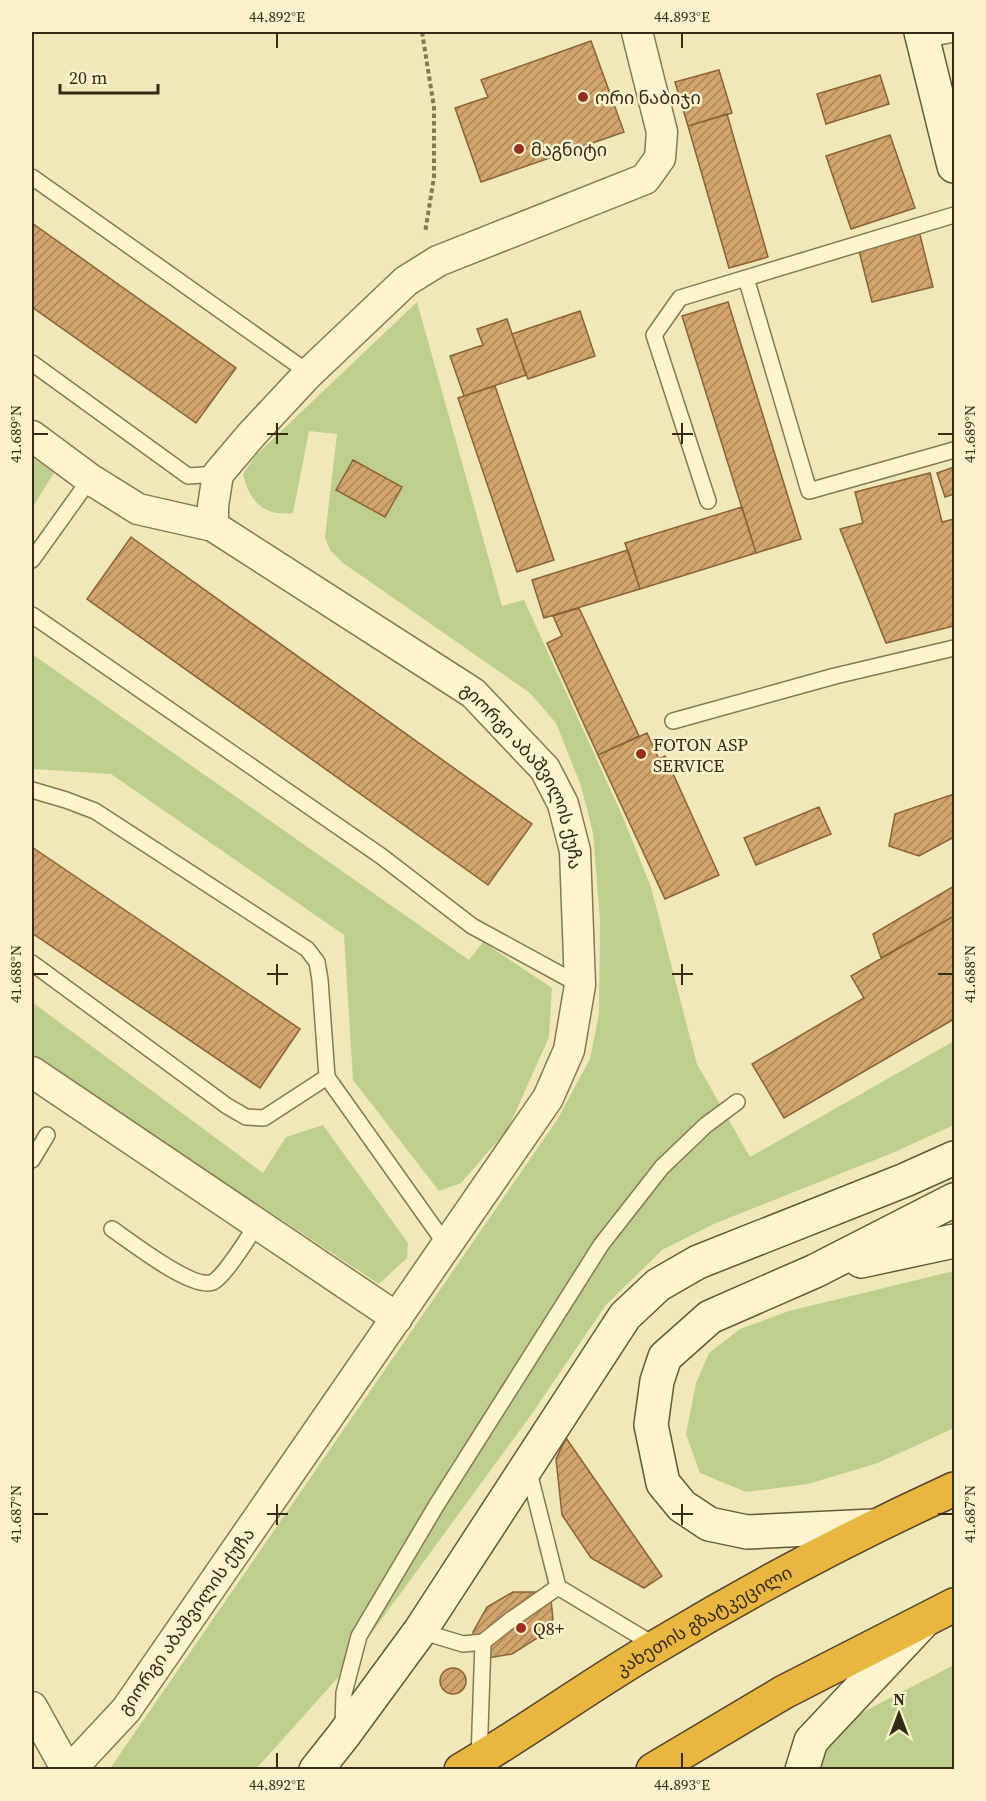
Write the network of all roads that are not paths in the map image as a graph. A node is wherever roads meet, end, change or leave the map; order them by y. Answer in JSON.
{"nodes":[{"id":1,"x":637,"y":32,"type":"edge"},
{"id":2,"x":933,"y":35,"type":"edge"},
{"id":3,"x":954,"y":166,"type":"edge"},
{"id":4,"x":32,"y":177,"type":"edge"},
{"id":5,"x":954,"y":215,"type":"edge"},
{"id":6,"x":746,"y":278,"type":"junction"},
{"id":7,"x":32,"y":363,"type":"edge"},
{"id":8,"x":309,"y":373,"type":"junction"},
{"id":9,"x":32,"y":436,"type":"edge"},
{"id":10,"x":954,"y":450,"type":"edge"},
{"id":11,"x":218,"y":474,"type":"junction"},
{"id":12,"x":90,"y":478,"type":"junction"},
{"id":13,"x":708,"y":501,"type":"dead end"},
{"id":14,"x":213,"y":526,"type":"junction"},
{"id":15,"x":32,"y":561,"type":"edge"},
{"id":16,"x":32,"y":615,"type":"edge"},
{"id":17,"x":954,"y":648,"type":"edge"},
{"id":18,"x":673,"y":721,"type":"dead end"},
{"id":19,"x":32,"y":790,"type":"edge"},
{"id":20,"x":32,"y":963,"type":"edge"},
{"id":21,"x":580,"y":985,"type":"junction"},
{"id":22,"x":32,"y":1072,"type":"edge"},
{"id":23,"x":327,"y":1077,"type":"junction"},
{"id":24,"x":737,"y":1102,"type":"dead end"},
{"id":25,"x":47,"y":1135,"type":"dead end"},
{"id":26,"x":949,"y":1159,"type":"edge"},
{"id":27,"x":32,"y":1160,"type":"edge"},
{"id":28,"x":954,"y":1200,"type":"edge"},
{"id":29,"x":258,"y":1223,"type":"junction"},
{"id":30,"x":112,"y":1229,"type":"dead end"},
{"id":31,"x":954,"y":1241,"type":"edge"},
{"id":32,"x":447,"y":1246,"type":"junction"},
{"id":33,"x":815,"y":1271,"type":"junction"},
{"id":34,"x":397,"y":1318,"type":"junction"},
{"id":35,"x":528,"y":1465,"type":"junction"},
{"id":36,"x":954,"y":1489,"type":"edge"},
{"id":37,"x":873,"y":1526,"type":"junction"},
{"id":38,"x":558,"y":1587,"type":"junction"},
{"id":39,"x":940,"y":1612,"type":"edge"},
{"id":40,"x":420,"y":1631,"type":"junction"},
{"id":41,"x":483,"y":1642,"type":"junction"},
{"id":42,"x":656,"y":1646,"type":"junction"},
{"id":43,"x":32,"y":1707,"type":"edge"},
{"id":44,"x":343,"y":1736,"type":"junction"},
{"id":45,"x":470,"y":1764,"type":"edge"},
{"id":46,"x":69,"y":1770,"type":"edge"},
{"id":47,"x":316,"y":1770,"type":"edge"},
{"id":48,"x":653,"y":1770,"type":"edge"},
{"id":49,"x":802,"y":1770,"type":"edge"}],
"edges":[{"from":1,"to":8,"type":"street"},
{"from":2,"to":3,"type":"main road"},
{"from":4,"to":8,"type":"lane"},
{"from":5,"to":6,"type":"lane"},
{"from":6,"to":10,"type":"lane"},
{"from":6,"to":13,"type":"lane"},
{"from":7,"to":11,"type":"lane"},
{"from":8,"to":11,"type":"street"},
{"from":9,"to":12,"type":"street","name":"გიორგი აბაშვილის ქუჩა"},
{"from":11,"to":14,"type":"street"},
{"from":12,"to":14,"type":"street","name":"გიორგი აბაშვილის ქუჩა"},
{"from":12,"to":15,"type":"lane"},
{"from":14,"to":21,"type":"street","name":"გიორგი აბაშვილის ქუჩა"},
{"from":16,"to":21,"type":"lane"},
{"from":17,"to":18,"type":"lane"},
{"from":19,"to":23,"type":"lane"},
{"from":20,"to":23,"type":"lane"},
{"from":21,"to":32,"type":"street","name":"გიორგი აბაშვილის ქუჩა"},
{"from":22,"to":29,"type":"street"},
{"from":23,"to":32,"type":"lane"},
{"from":24,"to":44,"type":"lane"},
{"from":25,"to":27,"type":"lane"},
{"from":26,"to":35,"type":"main road"},
{"from":28,"to":33,"type":"main road"},
{"from":29,"to":30,"type":"lane"},
{"from":29,"to":34,"type":"street"},
{"from":31,"to":33,"type":"main road"},
{"from":32,"to":34,"type":"street","name":"გიორგი აბაშვილის ქუჩა"},
{"from":33,"to":37,"type":"main road"},
{"from":34,"to":46,"type":"street","name":"გიორგი აბაშვილის ქუჩა"},
{"from":35,"to":38,"type":"lane"},
{"from":35,"to":40,"type":"main road"},
{"from":36,"to":37,"type":"highway","name":"კახეთის გზატკეცილი"},
{"from":37,"to":42,"type":"highway","name":"კახეთის გზატკეცილი"},
{"from":38,"to":41,"type":"lane"},
{"from":38,"to":42,"type":"lane"},
{"from":39,"to":48,"type":"highway"},
{"from":39,"to":49,"type":"main road"},
{"from":40,"to":41,"type":"lane"},
{"from":40,"to":44,"type":"main road"},
{"from":41,"to":45,"type":"lane"},
{"from":42,"to":45,"type":"highway","name":"კახეთის გზატკეცილი"},
{"from":43,"to":46,"type":"street","name":"გიორგი აბაშვილის ქუჩა"},
{"from":44,"to":47,"type":"main road"}]}
